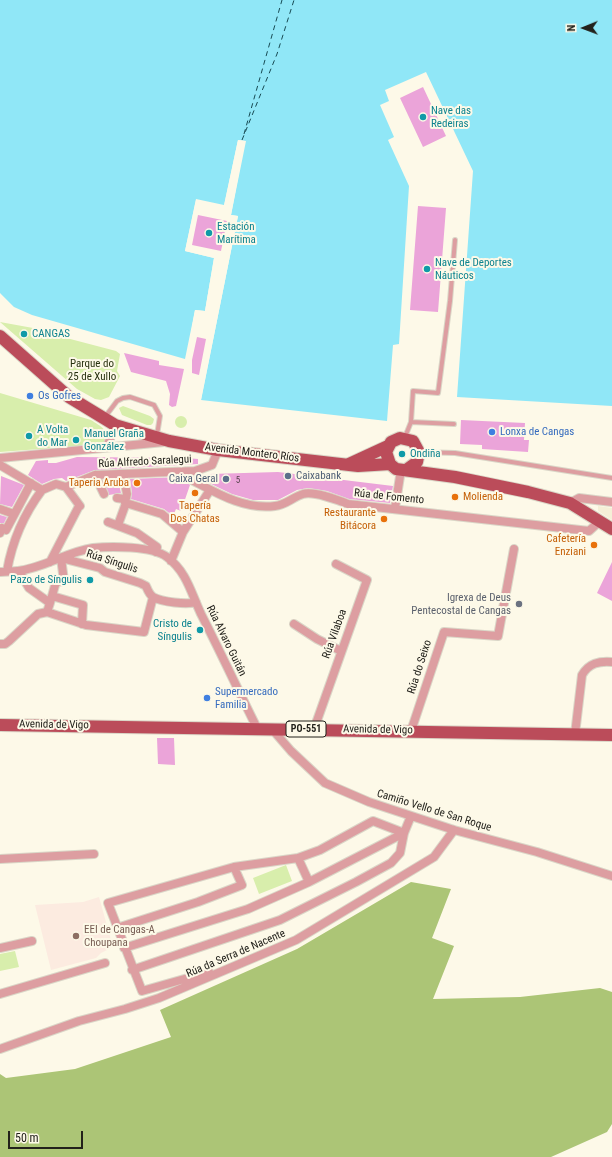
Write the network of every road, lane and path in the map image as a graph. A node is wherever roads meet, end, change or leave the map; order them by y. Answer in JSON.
{"nodes":[{"id":1,"x":455,"y":240,"type":"dead end"},
{"id":2,"x":0,"y":336,"type":"edge"},
{"id":3,"x":104,"y":419,"type":"junction"},
{"id":4,"x":411,"y":422,"type":"junction"},
{"id":5,"x":454,"y":424,"type":"dead end"},
{"id":6,"x":115,"y":425,"type":"junction"},
{"id":7,"x":405,"y":437,"type":"junction"},
{"id":8,"x":157,"y":438,"type":"junction"},
{"id":9,"x":169,"y":441,"type":"junction"},
{"id":10,"x":388,"y":446,"type":"junction"},
{"id":11,"x":107,"y":447,"type":"junction"},
{"id":12,"x":218,"y":450,"type":"junction"},
{"id":13,"x":419,"y":454,"type":"junction"},
{"id":14,"x":0,"y":458,"type":"edge"},
{"id":15,"x":348,"y":464,"type":"junction"},
{"id":16,"x":390,"y":464,"type":"junction"},
{"id":17,"x":0,"y":465,"type":"edge"},
{"id":18,"x":403,"y":470,"type":"junction"},
{"id":19,"x":187,"y":472,"type":"junction"},
{"id":20,"x":123,"y":474,"type":"junction"},
{"id":21,"x":95,"y":475,"type":"junction"},
{"id":22,"x":455,"y":477,"type":"junction"},
{"id":23,"x":612,"y":478,"type":"edge"},
{"id":24,"x":31,"y":483,"type":"junction"},
{"id":25,"x":66,"y":487,"type":"junction"},
{"id":26,"x":42,"y":490,"type":"junction"},
{"id":27,"x":210,"y":490,"type":"junction"},
{"id":28,"x":104,"y":494,"type":"dead end"},
{"id":29,"x":117,"y":498,"type":"dead end"},
{"id":30,"x":125,"y":502,"type":"junction"},
{"id":31,"x":612,"y":502,"type":"edge"},
{"id":32,"x":570,"y":503,"type":"junction"},
{"id":33,"x":396,"y":508,"type":"junction"},
{"id":34,"x":0,"y":509,"type":"edge"},
{"id":35,"x":14,"y":514,"type":"junction"},
{"id":36,"x":600,"y":521,"type":"junction"},
{"id":37,"x":108,"y":522,"type":"dead end"},
{"id":38,"x":118,"y":526,"type":"junction"},
{"id":39,"x":1,"y":529,"type":"edge"},
{"id":40,"x":612,"y":529,"type":"edge"},
{"id":41,"x":183,"y":532,"type":"junction"},
{"id":42,"x":15,"y":540,"type":"junction"},
{"id":43,"x":514,"y":549,"type":"dead end"},
{"id":44,"x":156,"y":552,"type":"junction"},
{"id":45,"x":61,"y":558,"type":"junction"},
{"id":46,"x":50,"y":562,"type":"junction"},
{"id":47,"x":173,"y":563,"type":"junction"},
{"id":48,"x":336,"y":564,"type":"dead end"},
{"id":49,"x":4,"y":571,"type":"edge"},
{"id":50,"x":19,"y":572,"type":"junction"},
{"id":51,"x":153,"y":597,"type":"junction"},
{"id":52,"x":51,"y":600,"type":"junction"},
{"id":53,"x":196,"y":602,"type":"junction"},
{"id":54,"x":47,"y":612,"type":"junction"},
{"id":55,"x":82,"y":624,"type":"junction"},
{"id":56,"x":294,"y":624,"type":"dead end"},
{"id":57,"x":0,"y":644,"type":"edge"},
{"id":58,"x":341,"y":651,"type":"junction"},
{"id":59,"x":612,"y":662,"type":"edge"},
{"id":60,"x":0,"y":725,"type":"edge"},
{"id":61,"x":257,"y":728,"type":"junction"},
{"id":62,"x":272,"y":729,"type":"junction"},
{"id":63,"x":314,"y":729,"type":"junction"},
{"id":64,"x":411,"y":731,"type":"junction"},
{"id":65,"x":575,"y":734,"type":"junction"},
{"id":66,"x":612,"y":735,"type":"edge"},
{"id":67,"x":411,"y":816,"type":"junction"},
{"id":68,"x":454,"y":830,"type":"junction"},
{"id":69,"x":404,"y":833,"type":"junction"},
{"id":70,"x":94,"y":854,"type":"dead end"},
{"id":71,"x":298,"y":858,"type":"junction"},
{"id":72,"x":0,"y":859,"type":"edge"},
{"id":73,"x":234,"y":867,"type":"junction"},
{"id":74,"x":612,"y":876,"type":"edge"},
{"id":75,"x":309,"y":882,"type":"junction"},
{"id":76,"x":117,"y":928,"type":"junction"},
{"id":77,"x":32,"y":941,"type":"dead end"},
{"id":78,"x":0,"y":948,"type":"edge"},
{"id":79,"x":124,"y":948,"type":"junction"},
{"id":80,"x":244,"y":962,"type":"junction"},
{"id":81,"x":105,"y":963,"type":"dead end"},
{"id":82,"x":132,"y":970,"type":"junction"},
{"id":83,"x":0,"y":994,"type":"edge"},
{"id":84,"x":0,"y":1050,"type":"edge"}],
"edges":[{"from":1,"to":4,"type":"lane"},
{"from":2,"to":3,"type":"main road","name":"Avenida Montero Ríos"},
{"from":3,"to":6,"type":"main road","name":"Avenida Montero Ríos"},
{"from":3,"to":8,"type":"lane"},
{"from":4,"to":5,"type":"lane"},
{"from":4,"to":7,"type":"lane"},
{"from":6,"to":8,"type":"main road","name":"Avenida Montero Ríos"},
{"from":6,"to":11,"type":"street"},
{"from":7,"to":10,"type":"main road"},
{"from":7,"to":13,"type":"main road"},
{"from":8,"to":9,"type":"main road","name":"Avenida Montero Ríos"},
{"from":9,"to":11,"type":"street"},
{"from":9,"to":12,"type":"main road","name":"Avenida Montero Ríos"},
{"from":10,"to":15,"type":"main road"},
{"from":10,"to":16,"type":"main road"},
{"from":11,"to":14,"type":"street"},
{"from":12,"to":15,"type":"main road","name":"Avenida Montero Ríos"},
{"from":12,"to":19,"type":"street","name":"Rúa Alfredo Saralegui"},
{"from":13,"to":18,"type":"main road"},
{"from":13,"to":22,"type":"main road"},
{"from":13,"to":23,"type":"lane"},
{"from":15,"to":16,"type":"main road","name":"Avenida Montero Ríos"},
{"from":16,"to":18,"type":"main road"},
{"from":17,"to":24,"type":"street"},
{"from":18,"to":22,"type":"main road"},
{"from":18,"to":33,"type":"street"},
{"from":19,"to":20,"type":"street","name":"Rúa Alfredo Saralegui"},
{"from":19,"to":27,"type":"street","name":"Rúa de Fomento"},
{"from":20,"to":21,"type":"street","name":"Rúa Alfredo Saralegui"},
{"from":20,"to":30,"type":"street"},
{"from":21,"to":25,"type":"street","name":"Rúa Alfredo Saralegui"},
{"from":21,"to":28,"type":"street"},
{"from":22,"to":32,"type":"main road"},
{"from":24,"to":26,"type":"street"},
{"from":24,"to":35,"type":"street"},
{"from":25,"to":26,"type":"street","name":"Rúa Alfredo Saralegui"},
{"from":25,"to":46,"type":"street"},
{"from":26,"to":42,"type":"street"},
{"from":27,"to":33,"type":"street","name":"Rúa de Fomento"},
{"from":27,"to":41,"type":"street"},
{"from":29,"to":30,"type":"street"},
{"from":30,"to":38,"type":"street"},
{"from":30,"to":41,"type":"street"},
{"from":31,"to":32,"type":"street"},
{"from":32,"to":36,"type":"main road"},
{"from":33,"to":36,"type":"street","name":"Rúa de Fomento"},
{"from":34,"to":35,"type":"street"},
{"from":35,"to":39,"type":"street"},
{"from":36,"to":40,"type":"main road"},
{"from":37,"to":38,"type":"street"},
{"from":38,"to":44,"type":"street"},
{"from":39,"to":42,"type":"street"},
{"from":41,"to":47,"type":"street"},
{"from":42,"to":49,"type":"street"},
{"from":43,"to":64,"type":"street","name":"Rúa do Seixo"},
{"from":44,"to":45,"type":"street"},
{"from":44,"to":47,"type":"street","name":"Rúa Alvaro Guitán"},
{"from":45,"to":46,"type":"street"},
{"from":45,"to":51,"type":"street","name":"Rúa Síngulis"},
{"from":45,"to":52,"type":"street"},
{"from":46,"to":50,"type":"street"},
{"from":47,"to":53,"type":"street","name":"Rúa Alvaro Guitán"},
{"from":48,"to":58,"type":"street","name":"Rúa Vilaboa"},
{"from":49,"to":50,"type":"street"},
{"from":50,"to":52,"type":"street"},
{"from":51,"to":53,"type":"street"},
{"from":51,"to":55,"type":"street"},
{"from":52,"to":54,"type":"street"},
{"from":52,"to":55,"type":"street"},
{"from":53,"to":61,"type":"street","name":"Rúa Alvaro Guitán"},
{"from":54,"to":55,"type":"street"},
{"from":54,"to":57,"type":"street"},
{"from":56,"to":58,"type":"street"},
{"from":58,"to":63,"type":"street","name":"Rúa Vilaboa"},
{"from":59,"to":65,"type":"street"},
{"from":60,"to":61,"type":"main road","name":"Avenida de Vigo","number":"PO-551"},
{"from":61,"to":62,"type":"main road","name":"Avenida de Vigo","number":"PO-551"},
{"from":62,"to":63,"type":"main road","name":"Avenida de Vigo","number":"PO-551"},
{"from":62,"to":67,"type":"street","name":"Camiño Vello de San Roque"},
{"from":63,"to":64,"type":"main road","name":"Avenida de Vigo","number":"PO-551"},
{"from":64,"to":65,"type":"main road","name":"Avenida de Vigo","number":"PO-551"},
{"from":65,"to":66,"type":"main road","name":"Avenida de Vigo","number":"PO-551"},
{"from":67,"to":68,"type":"street","name":"Camiño Vello de San Roque"},
{"from":67,"to":69,"type":"street"},
{"from":68,"to":74,"type":"street","name":"Camiño Vello de San Roque"},
{"from":68,"to":80,"type":"street","name":"Rúa da Serra de Nacente"},
{"from":69,"to":71,"type":"street"},
{"from":69,"to":75,"type":"street"},
{"from":69,"to":82,"type":"street"},
{"from":70,"to":72,"type":"street"},
{"from":71,"to":73,"type":"street"},
{"from":71,"to":75,"type":"street"},
{"from":73,"to":76,"type":"street"},
{"from":73,"to":76,"type":"street"},
{"from":75,"to":79,"type":"street"},
{"from":76,"to":79,"type":"street"},
{"from":77,"to":78,"type":"street"},
{"from":79,"to":82,"type":"street"},
{"from":80,"to":82,"type":"street"},
{"from":80,"to":84,"type":"street","name":"Rúa da Serra de Nacente"},
{"from":81,"to":83,"type":"street"}]}
